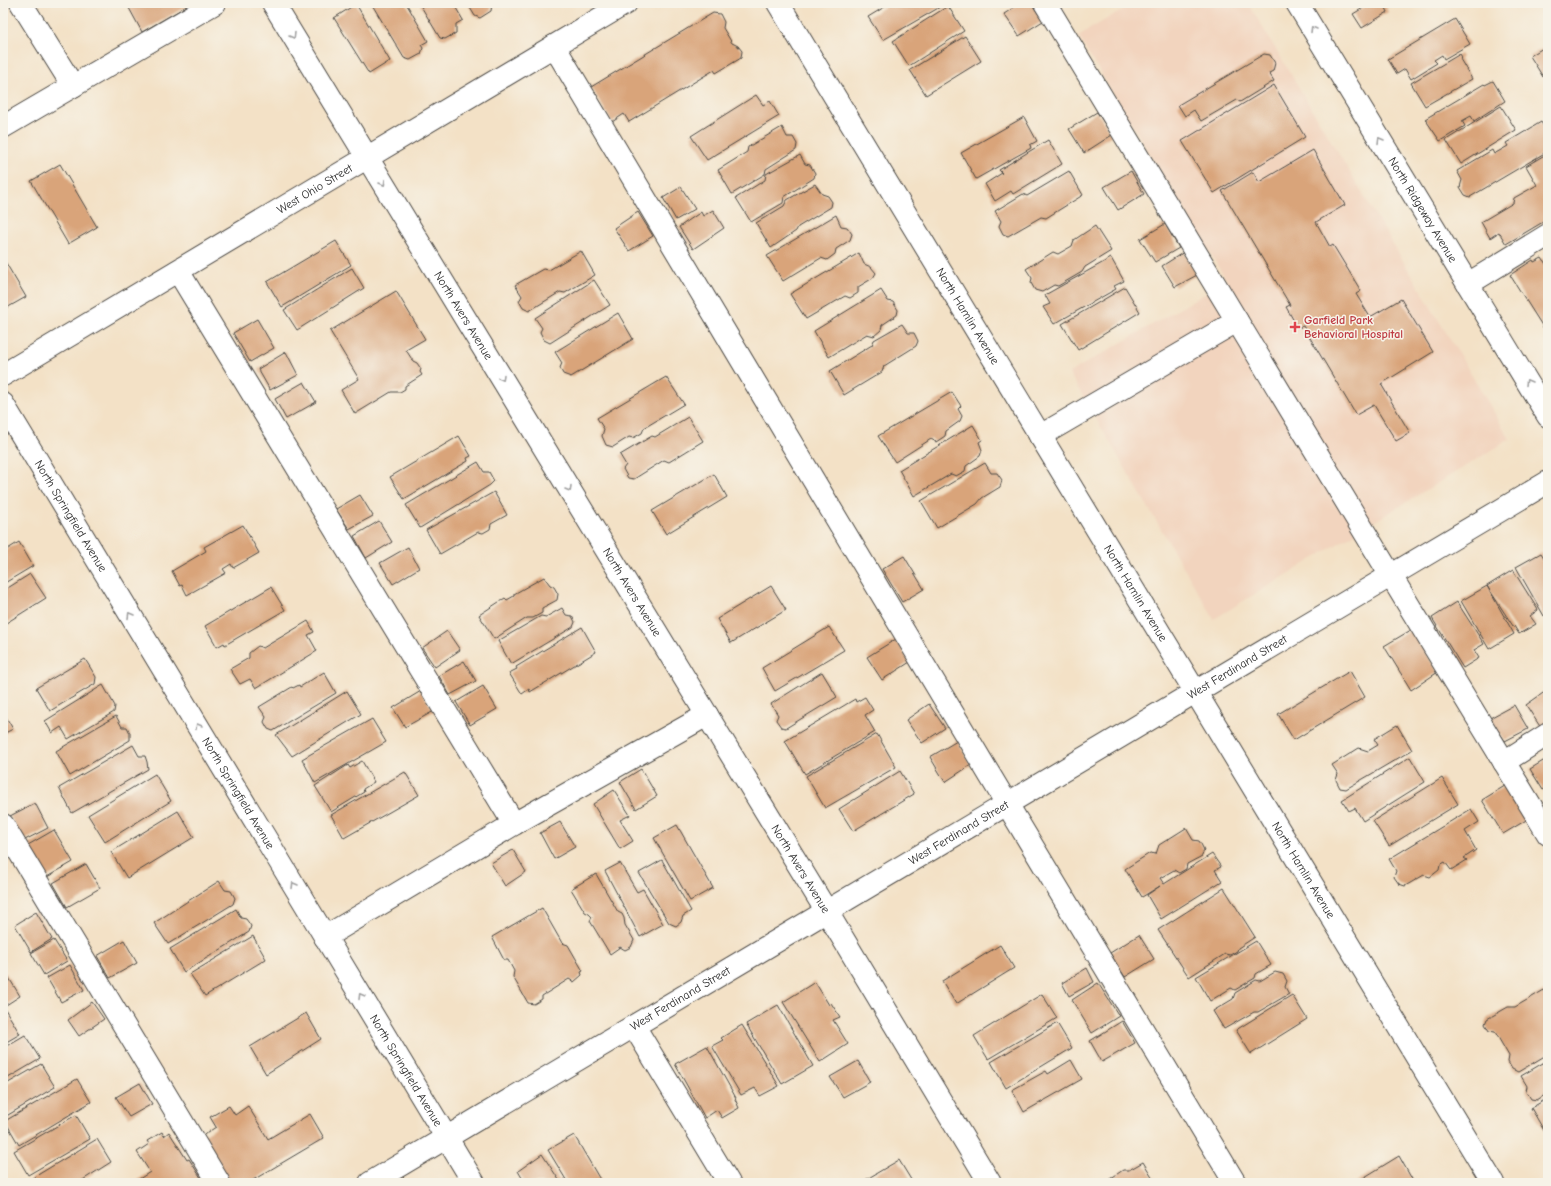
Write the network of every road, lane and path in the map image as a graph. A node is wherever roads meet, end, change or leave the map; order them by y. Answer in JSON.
{"nodes":[{"id":1,"x":21,"y":3,"type":"edge"},
{"id":2,"x":215,"y":3,"type":"edge"},
{"id":3,"x":273,"y":3,"type":"edge"},
{"id":4,"x":626,"y":3,"type":"edge"},
{"id":5,"x":778,"y":3,"type":"edge"},
{"id":6,"x":1045,"y":3,"type":"edge"},
{"id":7,"x":1297,"y":3,"type":"edge"},
{"id":8,"x":554,"y":46,"type":"junction"},
{"id":9,"x":73,"y":86,"type":"junction"},
{"id":10,"x":3,"y":128,"type":"edge"},
{"id":11,"x":368,"y":158,"type":"junction"},
{"id":12,"x":1548,"y":235,"type":"edge"},
{"id":13,"x":178,"y":271,"type":"junction"},
{"id":14,"x":1468,"y":284,"type":"junction"},
{"id":15,"x":1236,"y":321,"type":"junction"},
{"id":16,"x":3,"y":375,"type":"edge"},
{"id":17,"x":3,"y":404,"type":"edge"},
{"id":18,"x":1548,"y":416,"type":"edge"},
{"id":19,"x":1040,"y":436,"type":"junction"},
{"id":20,"x":1548,"y":482,"type":"edge"},
{"id":21,"x":1391,"y":576,"type":"junction"},
{"id":22,"x":1195,"y":692,"type":"junction"},
{"id":23,"x":707,"y":715,"type":"junction"},
{"id":24,"x":1548,"y":734,"type":"edge"},
{"id":25,"x":1504,"y":762,"type":"junction"},
{"id":26,"x":1007,"y":804,"type":"junction"},
{"id":27,"x":514,"y":824,"type":"junction"},
{"id":28,"x":3,"y":825,"type":"edge"},
{"id":29,"x":1548,"y":834,"type":"edge"},
{"id":30,"x":827,"y":912,"type":"junction"},
{"id":31,"x":325,"y":937,"type":"junction"},
{"id":32,"x":634,"y":1026,"type":"junction"},
{"id":33,"x":447,"y":1138,"type":"junction"},
{"id":34,"x":219,"y":1183,"type":"edge"},
{"id":35,"x":370,"y":1183,"type":"edge"},
{"id":36,"x":474,"y":1183,"type":"edge"},
{"id":37,"x":729,"y":1183,"type":"edge"},
{"id":38,"x":990,"y":1183,"type":"edge"},
{"id":39,"x":1235,"y":1183,"type":"edge"},
{"id":40,"x":1493,"y":1183,"type":"edge"}],
"edges":[{"from":1,"to":9,"type":"street"},
{"from":2,"to":9,"type":"street"},
{"from":3,"to":11,"type":"street","name":"North Avers Avenue","one_way":true},
{"from":4,"to":8,"type":"street","name":"West Ohio Street"},
{"from":5,"to":19,"type":"street","name":"North Hamlin Avenue"},
{"from":6,"to":15,"type":"street"},
{"from":14,"to":7,"type":"street","name":"North Ridgeway Avenue","one_way":true},
{"from":8,"to":11,"type":"street","name":"West Ohio Street"},
{"from":8,"to":26,"type":"street"},
{"from":9,"to":10,"type":"street"},
{"from":11,"to":13,"type":"street","name":"West Ohio Street"},
{"from":11,"to":23,"type":"street","name":"North Avers Avenue","one_way":true},
{"from":12,"to":14,"type":"street"},
{"from":13,"to":16,"type":"street","name":"West Ohio Street"},
{"from":13,"to":27,"type":"street"},
{"from":18,"to":14,"type":"street","name":"North Ridgeway Avenue","one_way":true},
{"from":15,"to":19,"type":"street"},
{"from":15,"to":21,"type":"street"},
{"from":31,"to":17,"type":"street","name":"North Springfield Avenue","one_way":true},
{"from":19,"to":22,"type":"street","name":"North Hamlin Avenue"},
{"from":20,"to":21,"type":"street","name":"West Ferdinand Street"},
{"from":21,"to":22,"type":"street","name":"West Ferdinand Street"},
{"from":21,"to":25,"type":"street"},
{"from":22,"to":26,"type":"street","name":"West Ferdinand Street"},
{"from":22,"to":40,"type":"street","name":"North Hamlin Avenue"},
{"from":23,"to":27,"type":"street"},
{"from":23,"to":30,"type":"street","name":"North Avers Avenue"},
{"from":24,"to":25,"type":"street"},
{"from":25,"to":29,"type":"street"},
{"from":26,"to":30,"type":"street","name":"West Ferdinand Street"},
{"from":26,"to":39,"type":"street"},
{"from":27,"to":31,"type":"street"},
{"from":28,"to":34,"type":"street"},
{"from":30,"to":32,"type":"street","name":"West Ferdinand Street"},
{"from":30,"to":38,"type":"street","name":"North Avers Avenue"},
{"from":33,"to":31,"type":"street","name":"North Springfield Avenue","one_way":true},
{"from":32,"to":33,"type":"street","name":"West Ferdinand Street"},
{"from":32,"to":37,"type":"street"},
{"from":33,"to":35,"type":"street","name":"West Ferdinand Street"},
{"from":33,"to":36,"type":"street","name":"North Springfield Avenue"}]}
